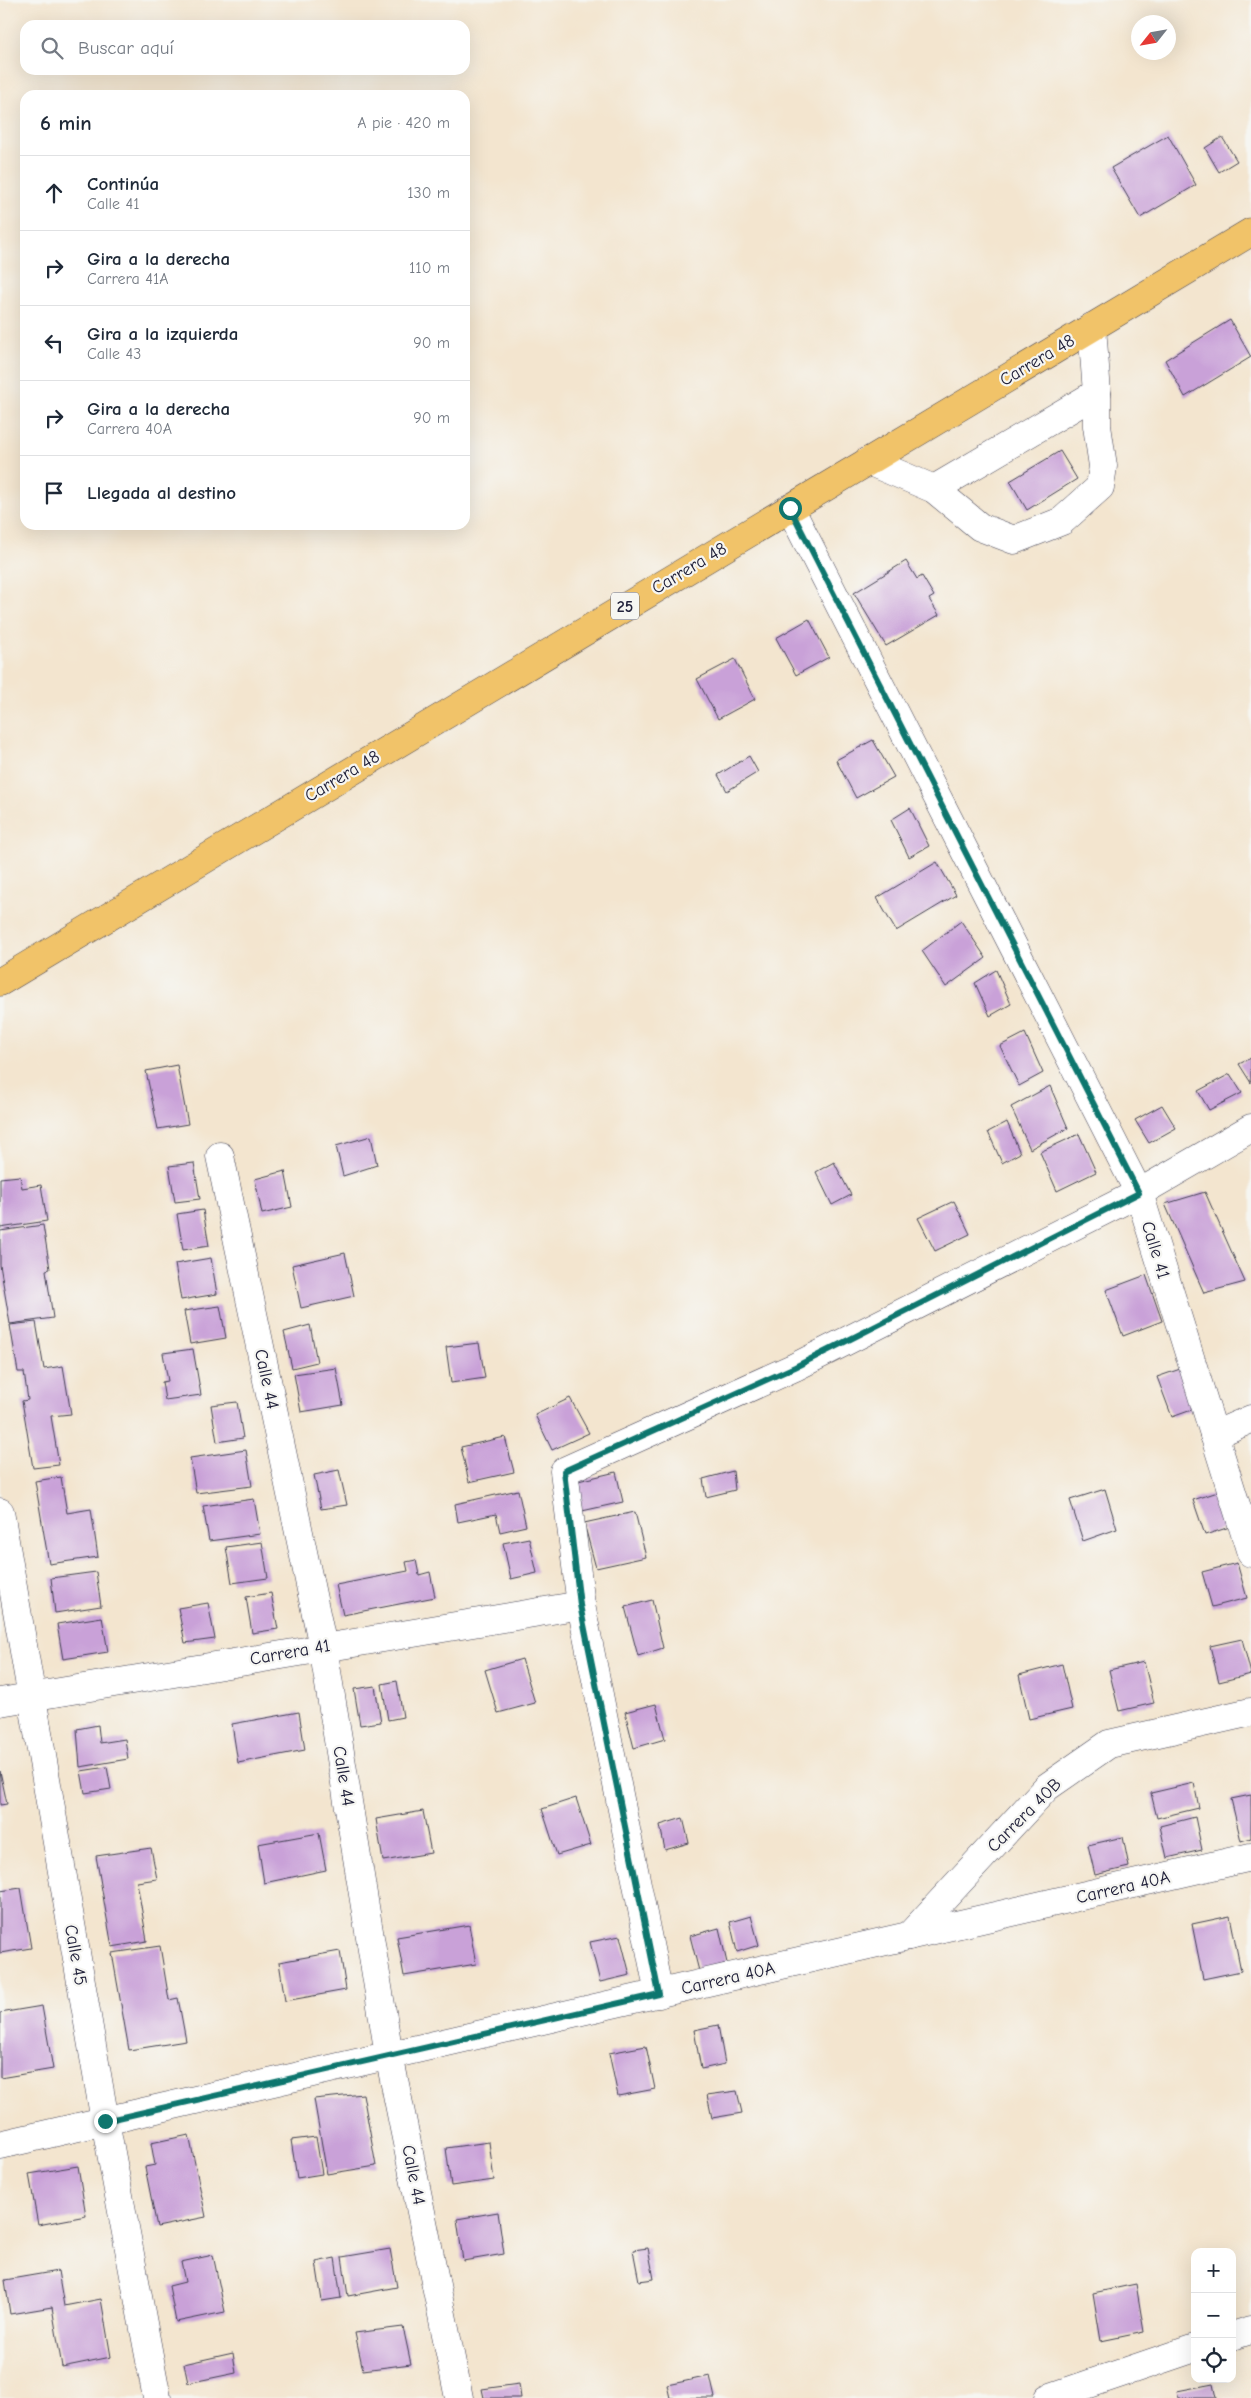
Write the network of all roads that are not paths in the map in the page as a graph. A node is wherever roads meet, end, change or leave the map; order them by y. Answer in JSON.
{"nodes":[{"id":1,"x":1251,"y":232,"type":"edge"},
{"id":2,"x":1092,"y":327,"type":"junction"},
{"id":3,"x":1097,"y":393,"type":"junction"},
{"id":4,"x":868,"y":461,"type":"junction"},
{"id":5,"x":934,"y":489,"type":"junction"},
{"id":6,"x":790,"y":508,"type":"junction"},
{"id":7,"x":0,"y":982,"type":"edge"},
{"id":8,"x":1251,"y":1128,"type":"edge"},
{"id":9,"x":220,"y":1156,"type":"dead end"},
{"id":10,"x":1139,"y":1193,"type":"junction"},
{"id":11,"x":1251,"y":1419,"type":"edge"},
{"id":12,"x":1214,"y":1435,"type":"junction"},
{"id":13,"x":0,"y":1512,"type":"edge"},
{"id":14,"x":1251,"y":1553,"type":"edge"},
{"id":15,"x":580,"y":1605,"type":"junction"},
{"id":16,"x":323,"y":1647,"type":"junction"},
{"id":17,"x":32,"y":1696,"type":"junction"},
{"id":18,"x":0,"y":1702,"type":"edge"},
{"id":19,"x":1251,"y":1712,"type":"edge"},
{"id":20,"x":1251,"y":1857,"type":"edge"},
{"id":21,"x":909,"y":1936,"type":"junction"},
{"id":22,"x":659,"y":1994,"type":"junction"},
{"id":23,"x":389,"y":2056,"type":"junction"},
{"id":24,"x":105,"y":2121,"type":"junction"},
{"id":25,"x":0,"y":2145,"type":"edge"},
{"id":26,"x":1251,"y":2330,"type":"edge"},
{"id":27,"x":1236,"y":2335,"type":"edge"},
{"id":28,"x":1191,"y":2349,"type":"edge"},
{"id":29,"x":158,"y":2398,"type":"edge"},
{"id":30,"x":459,"y":2398,"type":"edge"},
{"id":31,"x":1048,"y":2398,"type":"edge"}],
"edges":[{"from":1,"to":2,"type":"highway","name":"Carrera 48","number":"25"},
{"from":2,"to":3,"type":"street"},
{"from":2,"to":4,"type":"highway","name":"Carrera 48","number":"25"},
{"from":3,"to":5,"type":"street"},
{"from":3,"to":5,"type":"street"},
{"from":4,"to":5,"type":"street"},
{"from":4,"to":6,"type":"highway","name":"Carrera 48","number":"25"},
{"from":6,"to":7,"type":"highway","name":"Carrera 48","number":"25"},
{"from":6,"to":10,"type":"street","name":"Calle 41"},
{"from":8,"to":10,"type":"street"},
{"from":9,"to":16,"type":"street","name":"Calle 44"},
{"from":10,"to":12,"type":"street","name":"Calle 41"},
{"from":10,"to":15,"type":"street"},
{"from":11,"to":12,"type":"street"},
{"from":12,"to":14,"type":"street","name":"Calle 41"},
{"from":13,"to":17,"type":"street","name":"Calle 45"},
{"from":15,"to":16,"type":"street","name":"Carrera 41"},
{"from":15,"to":22,"type":"street"},
{"from":16,"to":17,"type":"street","name":"Carrera 41"},
{"from":16,"to":23,"type":"street","name":"Calle 44"},
{"from":17,"to":18,"type":"street","name":"Carrera 41"},
{"from":17,"to":24,"type":"street","name":"Calle 45"},
{"from":19,"to":21,"type":"street","name":"Carrera 40B"},
{"from":20,"to":21,"type":"street","name":"Carrera 40A"},
{"from":21,"to":22,"type":"street","name":"Carrera 40A"},
{"from":22,"to":23,"type":"street","name":"Carrera 40A"},
{"from":23,"to":24,"type":"street","name":"Carrera 40A"},
{"from":23,"to":30,"type":"street","name":"Calle 44"},
{"from":24,"to":25,"type":"street","name":"Carrera 40A"},
{"from":24,"to":29,"type":"street","name":"Calle 45"},
{"from":26,"to":27,"type":"street"},
{"from":28,"to":31,"type":"street"}]}
